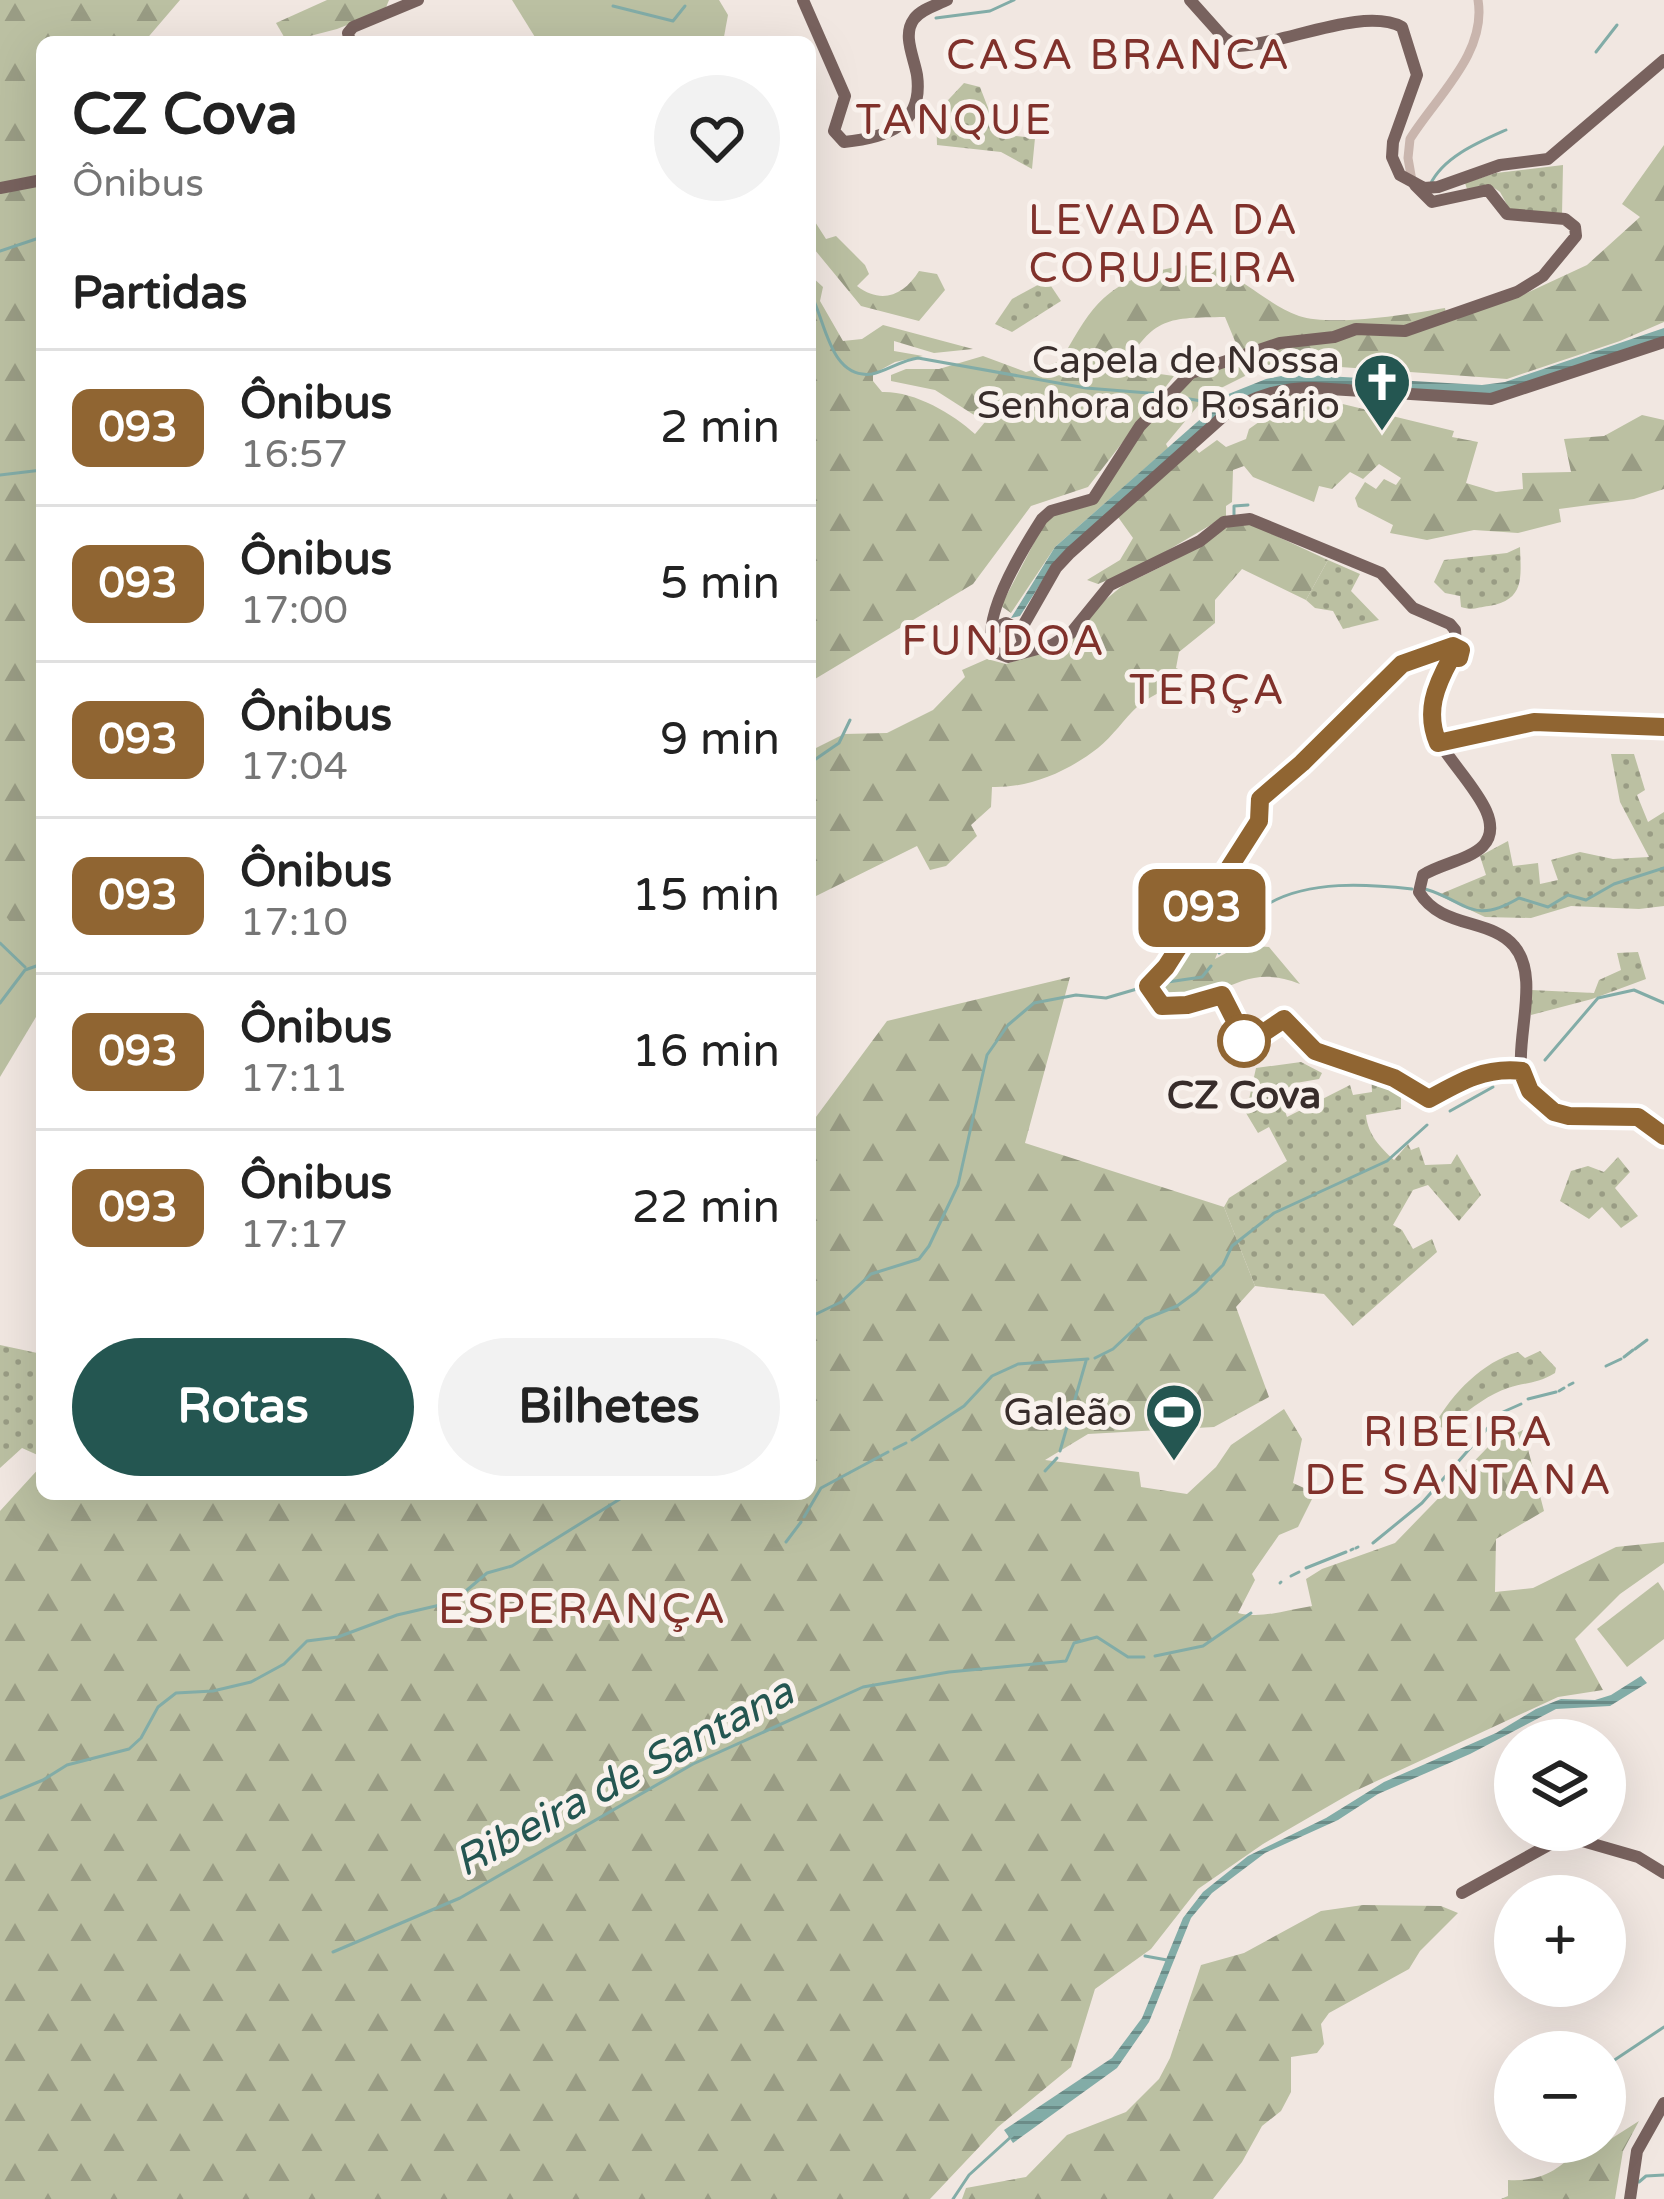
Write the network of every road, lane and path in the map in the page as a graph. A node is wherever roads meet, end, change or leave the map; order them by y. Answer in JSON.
{"nodes":[{"id":1,"x":418,"y":0,"type":"edge"},
{"id":2,"x":803,"y":0,"type":"edge"},
{"id":3,"x":947,"y":0,"type":"edge"},
{"id":4,"x":1190,"y":0,"type":"edge"},
{"id":5,"x":1478,"y":0,"type":"edge"},
{"id":6,"x":348,"y":36,"type":"edge"},
{"id":7,"x":1664,"y":60,"type":"edge"},
{"id":8,"x":36,"y":181,"type":"edge"},
{"id":9,"x":1415,"y":185,"type":"junction"},
{"id":10,"x":0,"y":188,"type":"edge"},
{"id":11,"x":1664,"y":342,"type":"edge"},
{"id":12,"x":1006,"y":629,"type":"junction"},
{"id":13,"x":1052,"y":645,"type":"junction"},
{"id":14,"x":1013,"y":655,"type":"junction"},
{"id":15,"x":1664,"y":727,"type":"edge"},
{"id":16,"x":1438,"y":743,"type":"junction"},
{"id":17,"x":1664,"y":1136,"type":"edge"},
{"id":18,"x":1662,"y":1871,"type":"edge"},
{"id":19,"x":1462,"y":1893,"type":"dead end"},
{"id":20,"x":1664,"y":2102,"type":"edge"},
{"id":21,"x":1630,"y":2199,"type":"edge"}],
"edges":[{"from":1,"to":6,"type":"main road"},
{"from":2,"to":3,"type":"main road"},
{"from":4,"to":9,"type":"main road"},
{"from":5,"to":9,"type":"street"},
{"from":7,"to":9,"type":"main road"},
{"from":8,"to":10,"type":"main road"},
{"from":9,"to":12,"type":"main road"},
{"from":11,"to":12,"type":"main road"},
{"from":12,"to":13,"type":"main road"},
{"from":12,"to":14,"type":"main road"},
{"from":12,"to":14,"type":"main road"},
{"from":13,"to":14,"type":"main road"},
{"from":13,"to":16,"type":"main road"},
{"from":15,"to":16,"type":"street"},
{"from":16,"to":17,"type":"main road"},
{"from":18,"to":19,"type":"main road"},
{"from":20,"to":21,"type":"main road"}]}
